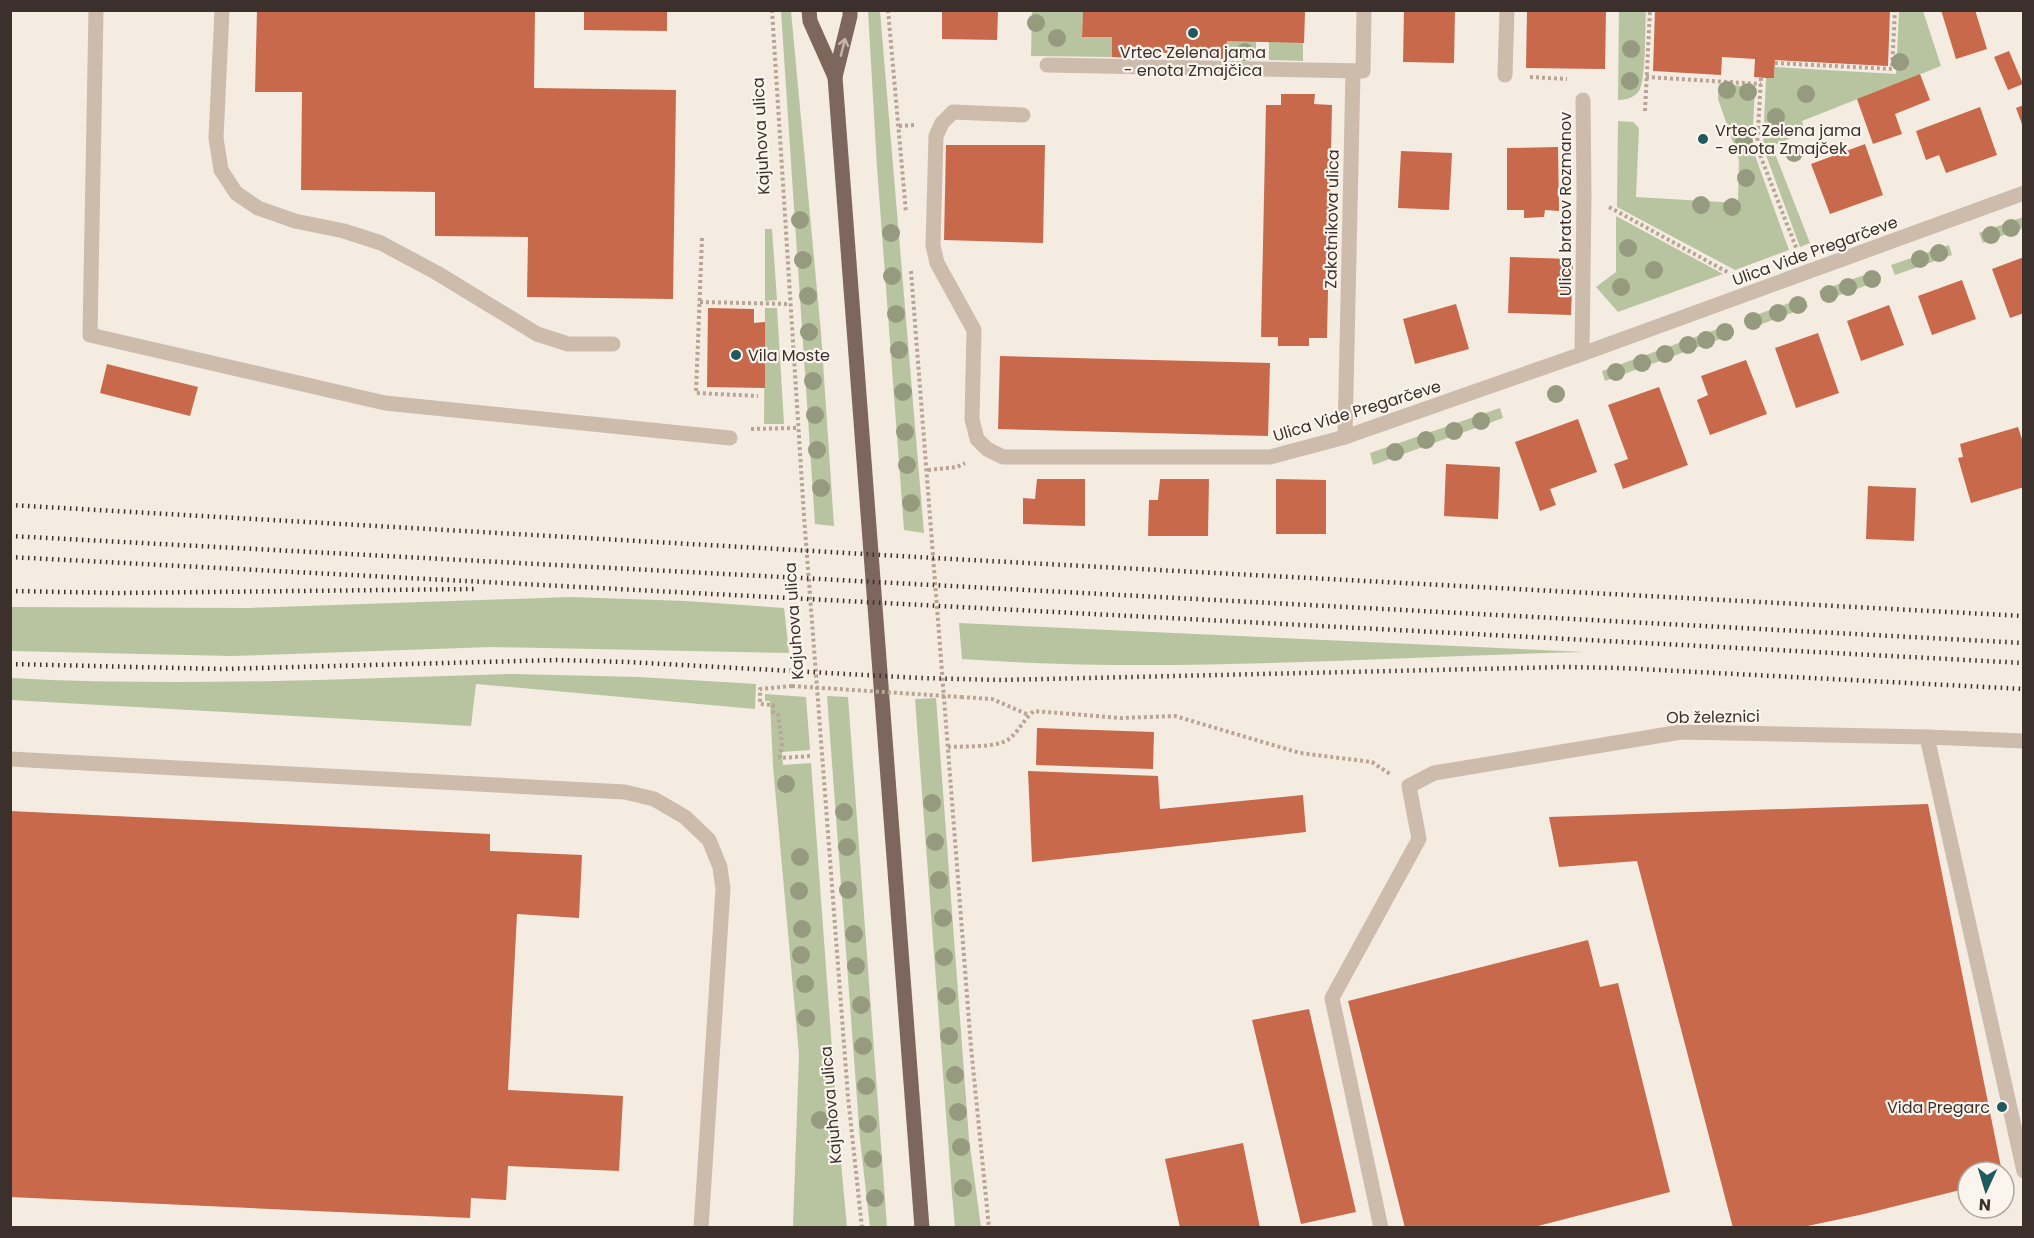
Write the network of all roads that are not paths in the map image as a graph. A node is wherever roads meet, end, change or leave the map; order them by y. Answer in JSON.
{"nodes":[{"id":1,"x":96,"y":10,"type":"edge"},
{"id":2,"x":222,"y":10,"type":"edge"},
{"id":3,"x":808,"y":10,"type":"edge"},
{"id":4,"x":850,"y":10,"type":"edge"},
{"id":5,"x":1364,"y":10,"type":"edge"},
{"id":6,"x":1507,"y":10,"type":"edge"},
{"id":7,"x":1047,"y":65,"type":"dead end"},
{"id":8,"x":1353,"y":72,"type":"junction"},
{"id":9,"x":1505,"y":75,"type":"road end"},
{"id":10,"x":835,"y":77,"type":"junction"},
{"id":11,"x":1583,"y":100,"type":"road end"},
{"id":12,"x":1023,"y":115,"type":"dead end"},
{"id":13,"x":2024,"y":193,"type":"edge"},
{"id":14,"x":613,"y":344,"type":"dead end"},
{"id":15,"x":1582,"y":354,"type":"junction"},
{"id":16,"x":736,"y":434,"type":"road end"},
{"id":17,"x":1345,"y":437,"type":"junction"},
{"id":18,"x":1927,"y":737,"type":"junction"},
{"id":19,"x":2024,"y":741,"type":"edge"},
{"id":20,"x":10,"y":759,"type":"edge"},
{"id":21,"x":2024,"y":1171,"type":"edge"},
{"id":22,"x":701,"y":1227,"type":"edge"},
{"id":23,"x":922,"y":1227,"type":"edge"},
{"id":24,"x":1382,"y":1227,"type":"edge"}],
"edges":[{"from":1,"to":16,"type":"street"},
{"from":2,"to":14,"type":"street"},
{"from":3,"to":10,"type":"main road"},
{"from":10,"to":4,"type":"main road","one_way":true},
{"from":5,"to":8,"type":"street","name":"Zakotnikova ulica"},
{"from":6,"to":9,"type":"street"},
{"from":7,"to":8,"type":"street"},
{"from":8,"to":17,"type":"street","name":"Zakotnikova ulica"},
{"from":10,"to":23,"type":"main road"},
{"from":11,"to":15,"type":"street","name":"Ulica bratov Rozmanov"},
{"from":12,"to":17,"type":"street","name":"Ulica Vide Pregarčeve"},
{"from":13,"to":15,"type":"street","name":"Ulica Vide Pregarčeve"},
{"from":15,"to":17,"type":"street","name":"Ulica Vide Pregarčeve"},
{"from":18,"to":19,"type":"street","name":"Ob železnici"},
{"from":18,"to":21,"type":"street"},
{"from":18,"to":24,"type":"street","name":"Ob železnici"},
{"from":20,"to":22,"type":"street"}]}
